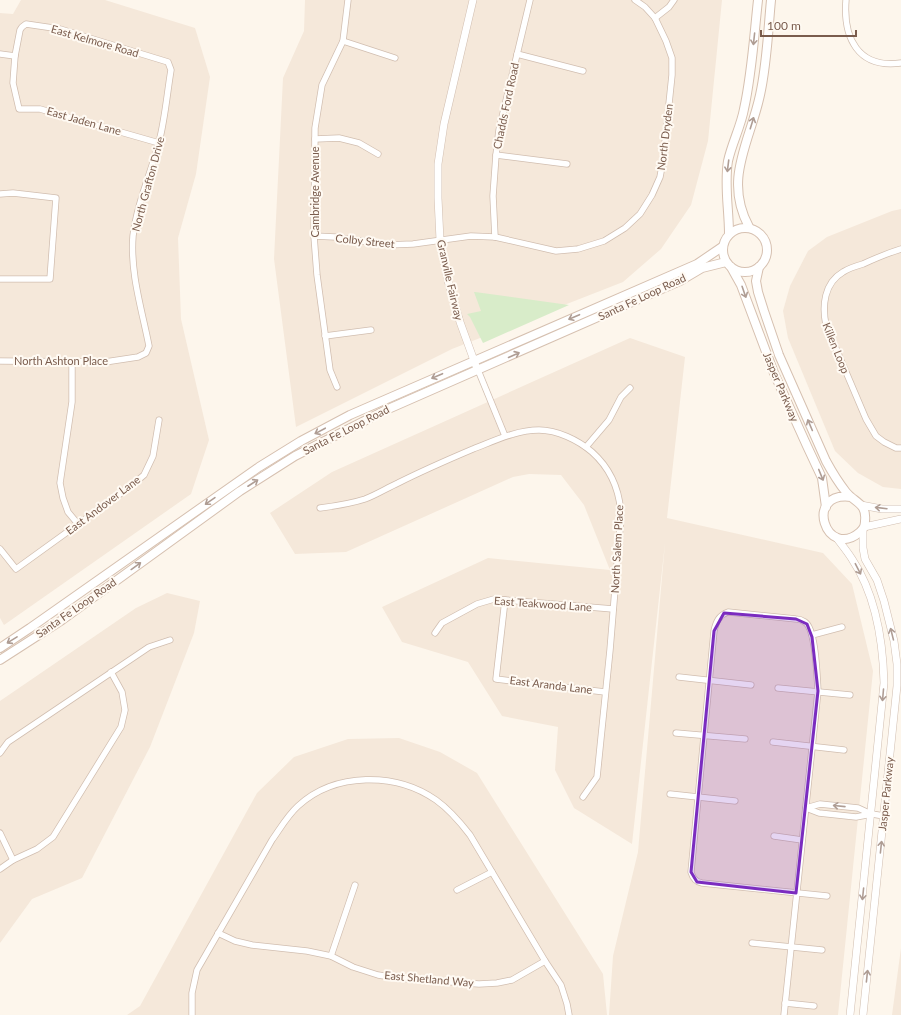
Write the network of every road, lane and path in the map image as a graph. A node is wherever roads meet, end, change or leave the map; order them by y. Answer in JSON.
{"nodes":[{"id":1,"x":348,"y":0,"type":"edge"},
{"id":2,"x":473,"y":0,"type":"edge"},
{"id":3,"x":530,"y":0,"type":"edge"},
{"id":4,"x":635,"y":0,"type":"edge"},
{"id":5,"x":674,"y":0,"type":"edge"},
{"id":6,"x":758,"y":0,"type":"edge"},
{"id":7,"x":771,"y":0,"type":"edge"},
{"id":8,"x":846,"y":0,"type":"edge"},
{"id":9,"x":655,"y":18,"type":"junction"},
{"id":10,"x":22,"y":27,"type":"joint"},
{"id":11,"x":343,"y":41,"type":"junction"},
{"id":12,"x":0,"y":54,"type":"edge"},
{"id":13,"x":517,"y":54,"type":"junction"},
{"id":14,"x":15,"y":56,"type":"junction"},
{"id":15,"x":394,"y":58,"type":"dead end"},
{"id":16,"x":168,"y":62,"type":"joint"},
{"id":17,"x":901,"y":63,"type":"edge"},
{"id":18,"x":583,"y":71,"type":"dead end"},
{"id":19,"x":750,"y":72,"type":"junction"},
{"id":20,"x":763,"y":73,"type":"junction"},
{"id":21,"x":315,"y":139,"type":"junction"},
{"id":22,"x":159,"y":143,"type":"junction"},
{"id":23,"x":378,"y":154,"type":"dead end"},
{"id":24,"x":496,"y":155,"type":"junction"},
{"id":25,"x":567,"y":164,"type":"dead end"},
{"id":26,"x":0,"y":194,"type":"edge"},
{"id":27,"x":749,"y":227,"type":"junction"},
{"id":28,"x":729,"y":234,"type":"junction"},
{"id":29,"x":314,"y":236,"type":"junction"},
{"id":30,"x":495,"y":237,"type":"junction"},
{"id":31,"x":440,"y":240,"type":"junction"},
{"id":32,"x":722,"y":246,"type":"junction"},
{"id":33,"x":901,"y":249,"type":"edge"},
{"id":34,"x":728,"y":265,"type":"junction"},
{"id":35,"x":759,"y":267,"type":"junction"},
{"id":36,"x":0,"y":279,"type":"edge"},
{"id":37,"x":371,"y":330,"type":"dead end"},
{"id":38,"x":325,"y":336,"type":"junction"},
{"id":39,"x":146,"y":353,"type":"joint"},
{"id":40,"x":0,"y":361,"type":"edge"},
{"id":41,"x":473,"y":361,"type":"junction"},
{"id":42,"x":72,"y":362,"type":"junction"},
{"id":43,"x":478,"y":370,"type":"junction"},
{"id":44,"x":337,"y":387,"type":"dead end"},
{"id":45,"x":630,"y":388,"type":"dead end"},
{"id":46,"x":159,"y":420,"type":"dead end"},
{"id":47,"x":505,"y":436,"type":"junction"},
{"id":48,"x":586,"y":447,"type":"junction"},
{"id":49,"x":901,"y":448,"type":"edge"},
{"id":50,"x":851,"y":497,"type":"junction"},
{"id":51,"x":861,"y":505,"type":"junction"},
{"id":52,"x":826,"y":507,"type":"junction"},
{"id":53,"x":320,"y":508,"type":"dead end"},
{"id":54,"x":901,"y":509,"type":"edge"},
{"id":55,"x":901,"y":519,"type":"edge"},
{"id":56,"x":78,"y":524,"type":"junction"},
{"id":57,"x":864,"y":528,"type":"junction"},
{"id":58,"x":836,"y":537,"type":"junction"},
{"id":59,"x":0,"y":549,"type":"edge"},
{"id":60,"x":505,"y":600,"type":"junction"},
{"id":61,"x":613,"y":609,"type":"junction"},
{"id":62,"x":842,"y":627,"type":"dead end"},
{"id":63,"x":435,"y":633,"type":"dead end"},
{"id":64,"x":812,"y":635,"type":"junction"},
{"id":65,"x":170,"y":640,"type":"dead end"},
{"id":66,"x":0,"y":648,"type":"edge"},
{"id":67,"x":0,"y":660,"type":"edge"},
{"id":68,"x":112,"y":672,"type":"junction"},
{"id":69,"x":679,"y":677,"type":"dead end"},
{"id":70,"x":710,"y":681,"type":"junction"},
{"id":71,"x":751,"y":685,"type":"dead end"},
{"id":72,"x":778,"y":688,"type":"dead end"},
{"id":73,"x":818,"y":691,"type":"junction"},
{"id":74,"x":605,"y":692,"type":"junction"},
{"id":75,"x":850,"y":695,"type":"dead end"},
{"id":76,"x":676,"y":733,"type":"dead end"},
{"id":77,"x":705,"y":736,"type":"junction"},
{"id":78,"x":745,"y":740,"type":"dead end"},
{"id":79,"x":773,"y":742,"type":"dead end"},
{"id":80,"x":812,"y":746,"type":"junction"},
{"id":81,"x":844,"y":750,"type":"dead end"},
{"id":82,"x":0,"y":753,"type":"edge"},
{"id":83,"x":670,"y":794,"type":"dead end"},
{"id":84,"x":582,"y":797,"type":"dead end"},
{"id":85,"x":698,"y":797,"type":"junction"},
{"id":86,"x":735,"y":800,"type":"dead end"},
{"id":87,"x":806,"y":808,"type":"junction"},
{"id":88,"x":872,"y":814,"type":"junction"},
{"id":89,"x":884,"y":816,"type":"junction"},
{"id":90,"x":0,"y":832,"type":"edge"},
{"id":91,"x":774,"y":836,"type":"dead end"},
{"id":92,"x":802,"y":840,"type":"junction"},
{"id":93,"x":13,"y":860,"type":"junction"},
{"id":94,"x":0,"y":869,"type":"edge"},
{"id":95,"x":492,"y":872,"type":"junction"},
{"id":96,"x":355,"y":885,"type":"dead end"},
{"id":97,"x":457,"y":890,"type":"dead end"},
{"id":98,"x":796,"y":893,"type":"junction"},
{"id":99,"x":827,"y":896,"type":"dead end"},
{"id":100,"x":218,"y":933,"type":"junction"},
{"id":101,"x":752,"y":943,"type":"dead end"},
{"id":102,"x":791,"y":947,"type":"junction"},
{"id":103,"x":822,"y":950,"type":"dead end"},
{"id":104,"x":331,"y":956,"type":"junction"},
{"id":105,"x":545,"y":961,"type":"junction"},
{"id":106,"x":785,"y":1003,"type":"junction"},
{"id":107,"x":814,"y":1006,"type":"dead end"},
{"id":108,"x":192,"y":1015,"type":"edge"},
{"id":109,"x":569,"y":1015,"type":"edge"},
{"id":110,"x":784,"y":1015,"type":"edge"},
{"id":111,"x":850,"y":1015,"type":"edge"},
{"id":112,"x":863,"y":1015,"type":"edge"}],
"edges":[{"from":1,"to":11,"type":"street","name":"Cambridge Avenue"},
{"from":2,"to":31,"type":"street","name":"Granville Fairway"},
{"from":3,"to":13,"type":"street","name":"Chadds Ford Road"},
{"from":4,"to":9,"type":"street","name":"North Dryden"},
{"from":5,"to":9,"type":"street"},
{"from":6,"to":19,"type":"main road","one_way":true},
{"from":7,"to":20,"type":"main road"},
{"from":8,"to":17,"type":"street"},
{"from":9,"to":30,"type":"street","name":"North Dryden"},
{"from":10,"to":14,"type":"street","name":"East Jaden Lane"},
{"from":10,"to":16,"type":"street","name":"East Kelmore Road"},
{"from":11,"to":15,"type":"street"},
{"from":11,"to":21,"type":"street","name":"Cambridge Avenue"},
{"from":12,"to":14,"type":"street"},
{"from":13,"to":18,"type":"street"},
{"from":13,"to":24,"type":"street","name":"Chadds Ford Road"},
{"from":14,"to":22,"type":"street","name":"East Jaden Lane"},
{"from":16,"to":22,"type":"street","name":"North Grafton Drive"},
{"from":19,"to":20,"type":"street"},
{"from":19,"to":28,"type":"main road","one_way":true},
{"from":27,"to":20,"type":"main road","one_way":true},
{"from":21,"to":23,"type":"street"},
{"from":21,"to":29,"type":"street","name":"Cambridge Avenue"},
{"from":22,"to":39,"type":"street","name":"North Grafton Drive"},
{"from":24,"to":25,"type":"street"},
{"from":24,"to":30,"type":"street","name":"Chadds Ford Road"},
{"from":26,"to":36,"type":"street"},
{"from":27,"to":28,"type":"main road"},
{"from":27,"to":35,"type":"main road"},
{"from":28,"to":32,"type":"main road"},
{"from":29,"to":31,"type":"street","name":"Colby Street"},
{"from":29,"to":38,"type":"street","name":"Cambridge Avenue"},
{"from":30,"to":31,"type":"street","name":"North Dryden"},
{"from":31,"to":41,"type":"street","name":"Granville Fairway"},
{"from":32,"to":34,"type":"main road"},
{"from":32,"to":41,"type":"main road","name":"Santa Fe Loop Road","one_way":true},
{"from":33,"to":49,"type":"street","name":"Killen Loop"},
{"from":34,"to":35,"type":"main road"},
{"from":43,"to":34,"type":"main road","name":"Santa Fe Loop Road","one_way":true},
{"from":34,"to":52,"type":"main road","name":"Jasper Parkway","one_way":true},
{"from":50,"to":35,"type":"main road","name":"Jasper Parkway","one_way":true},
{"from":37,"to":38,"type":"street"},
{"from":38,"to":44,"type":"street","name":"Cambridge Avenue"},
{"from":39,"to":42,"type":"street","name":"North Ashton Place"},
{"from":40,"to":42,"type":"street","name":"North Ashton Place"},
{"from":41,"to":43,"type":"street","name":"Granville Fairway"},
{"from":41,"to":66,"type":"main road","name":"Santa Fe Loop Road","one_way":true},
{"from":42,"to":56,"type":"street"},
{"from":43,"to":47,"type":"street","name":"Granville Fairway"},
{"from":67,"to":43,"type":"main road","name":"Santa Fe Loop Road","one_way":true},
{"from":45,"to":48,"type":"street"},
{"from":46,"to":56,"type":"street","name":"East Andover Lane"},
{"from":47,"to":48,"type":"street","name":"North Salem Place"},
{"from":47,"to":53,"type":"street","name":"North Salem Place"},
{"from":48,"to":61,"type":"street","name":"North Salem Place"},
{"from":50,"to":51,"type":"main road"},
{"from":50,"to":52,"type":"main road"},
{"from":54,"to":51,"type":"street","one_way":true},
{"from":51,"to":57,"type":"main road"},
{"from":52,"to":58,"type":"main road"},
{"from":55,"to":57,"type":"street"},
{"from":56,"to":59,"type":"street","name":"East Andover Lane"},
{"from":57,"to":58,"type":"main road"},
{"from":89,"to":57,"type":"street","name":"Jasper Parkway","one_way":true},
{"from":58,"to":88,"type":"street","name":"Jasper Parkway","one_way":true},
{"from":60,"to":61,"type":"street","name":"East Teakwood Lane"},
{"from":60,"to":63,"type":"street","name":"East Teakwood Lane"},
{"from":60,"to":74,"type":"street","name":"East Aranda Lane"},
{"from":61,"to":74,"type":"street","name":"North Salem Place"},
{"from":62,"to":64,"type":"street"},
{"from":64,"to":70,"type":"street"},
{"from":64,"to":73,"type":"street"},
{"from":65,"to":68,"type":"street"},
{"from":68,"to":82,"type":"street"},
{"from":68,"to":93,"type":"street"},
{"from":69,"to":70,"type":"street"},
{"from":70,"to":71,"type":"street"},
{"from":70,"to":77,"type":"street"},
{"from":72,"to":73,"type":"street"},
{"from":73,"to":75,"type":"street"},
{"from":73,"to":80,"type":"street"},
{"from":74,"to":84,"type":"street","name":"North Salem Place"},
{"from":76,"to":77,"type":"street"},
{"from":77,"to":78,"type":"street"},
{"from":77,"to":85,"type":"street"},
{"from":79,"to":80,"type":"street"},
{"from":80,"to":81,"type":"street"},
{"from":80,"to":87,"type":"street"},
{"from":83,"to":85,"type":"street"},
{"from":85,"to":86,"type":"street"},
{"from":85,"to":98,"type":"street"},
{"from":87,"to":88,"type":"street"},
{"from":87,"to":92,"type":"street"},
{"from":88,"to":89,"type":"street"},
{"from":88,"to":111,"type":"street","name":"Jasper Parkway","one_way":true},
{"from":112,"to":89,"type":"street","name":"Jasper Parkway","one_way":true},
{"from":90,"to":93,"type":"street"},
{"from":91,"to":92,"type":"street"},
{"from":92,"to":98,"type":"street"},
{"from":93,"to":94,"type":"street"},
{"from":95,"to":97,"type":"street"},
{"from":95,"to":100,"type":"street"},
{"from":95,"to":105,"type":"street"},
{"from":96,"to":104,"type":"street"},
{"from":98,"to":99,"type":"street"},
{"from":98,"to":102,"type":"street"},
{"from":100,"to":104,"type":"street","name":"East Shetland Way"},
{"from":100,"to":108,"type":"street"},
{"from":101,"to":102,"type":"street"},
{"from":102,"to":103,"type":"street"},
{"from":102,"to":106,"type":"street"},
{"from":104,"to":105,"type":"street","name":"East Shetland Way"},
{"from":105,"to":109,"type":"street"},
{"from":106,"to":107,"type":"street"},
{"from":106,"to":110,"type":"street"}]}
